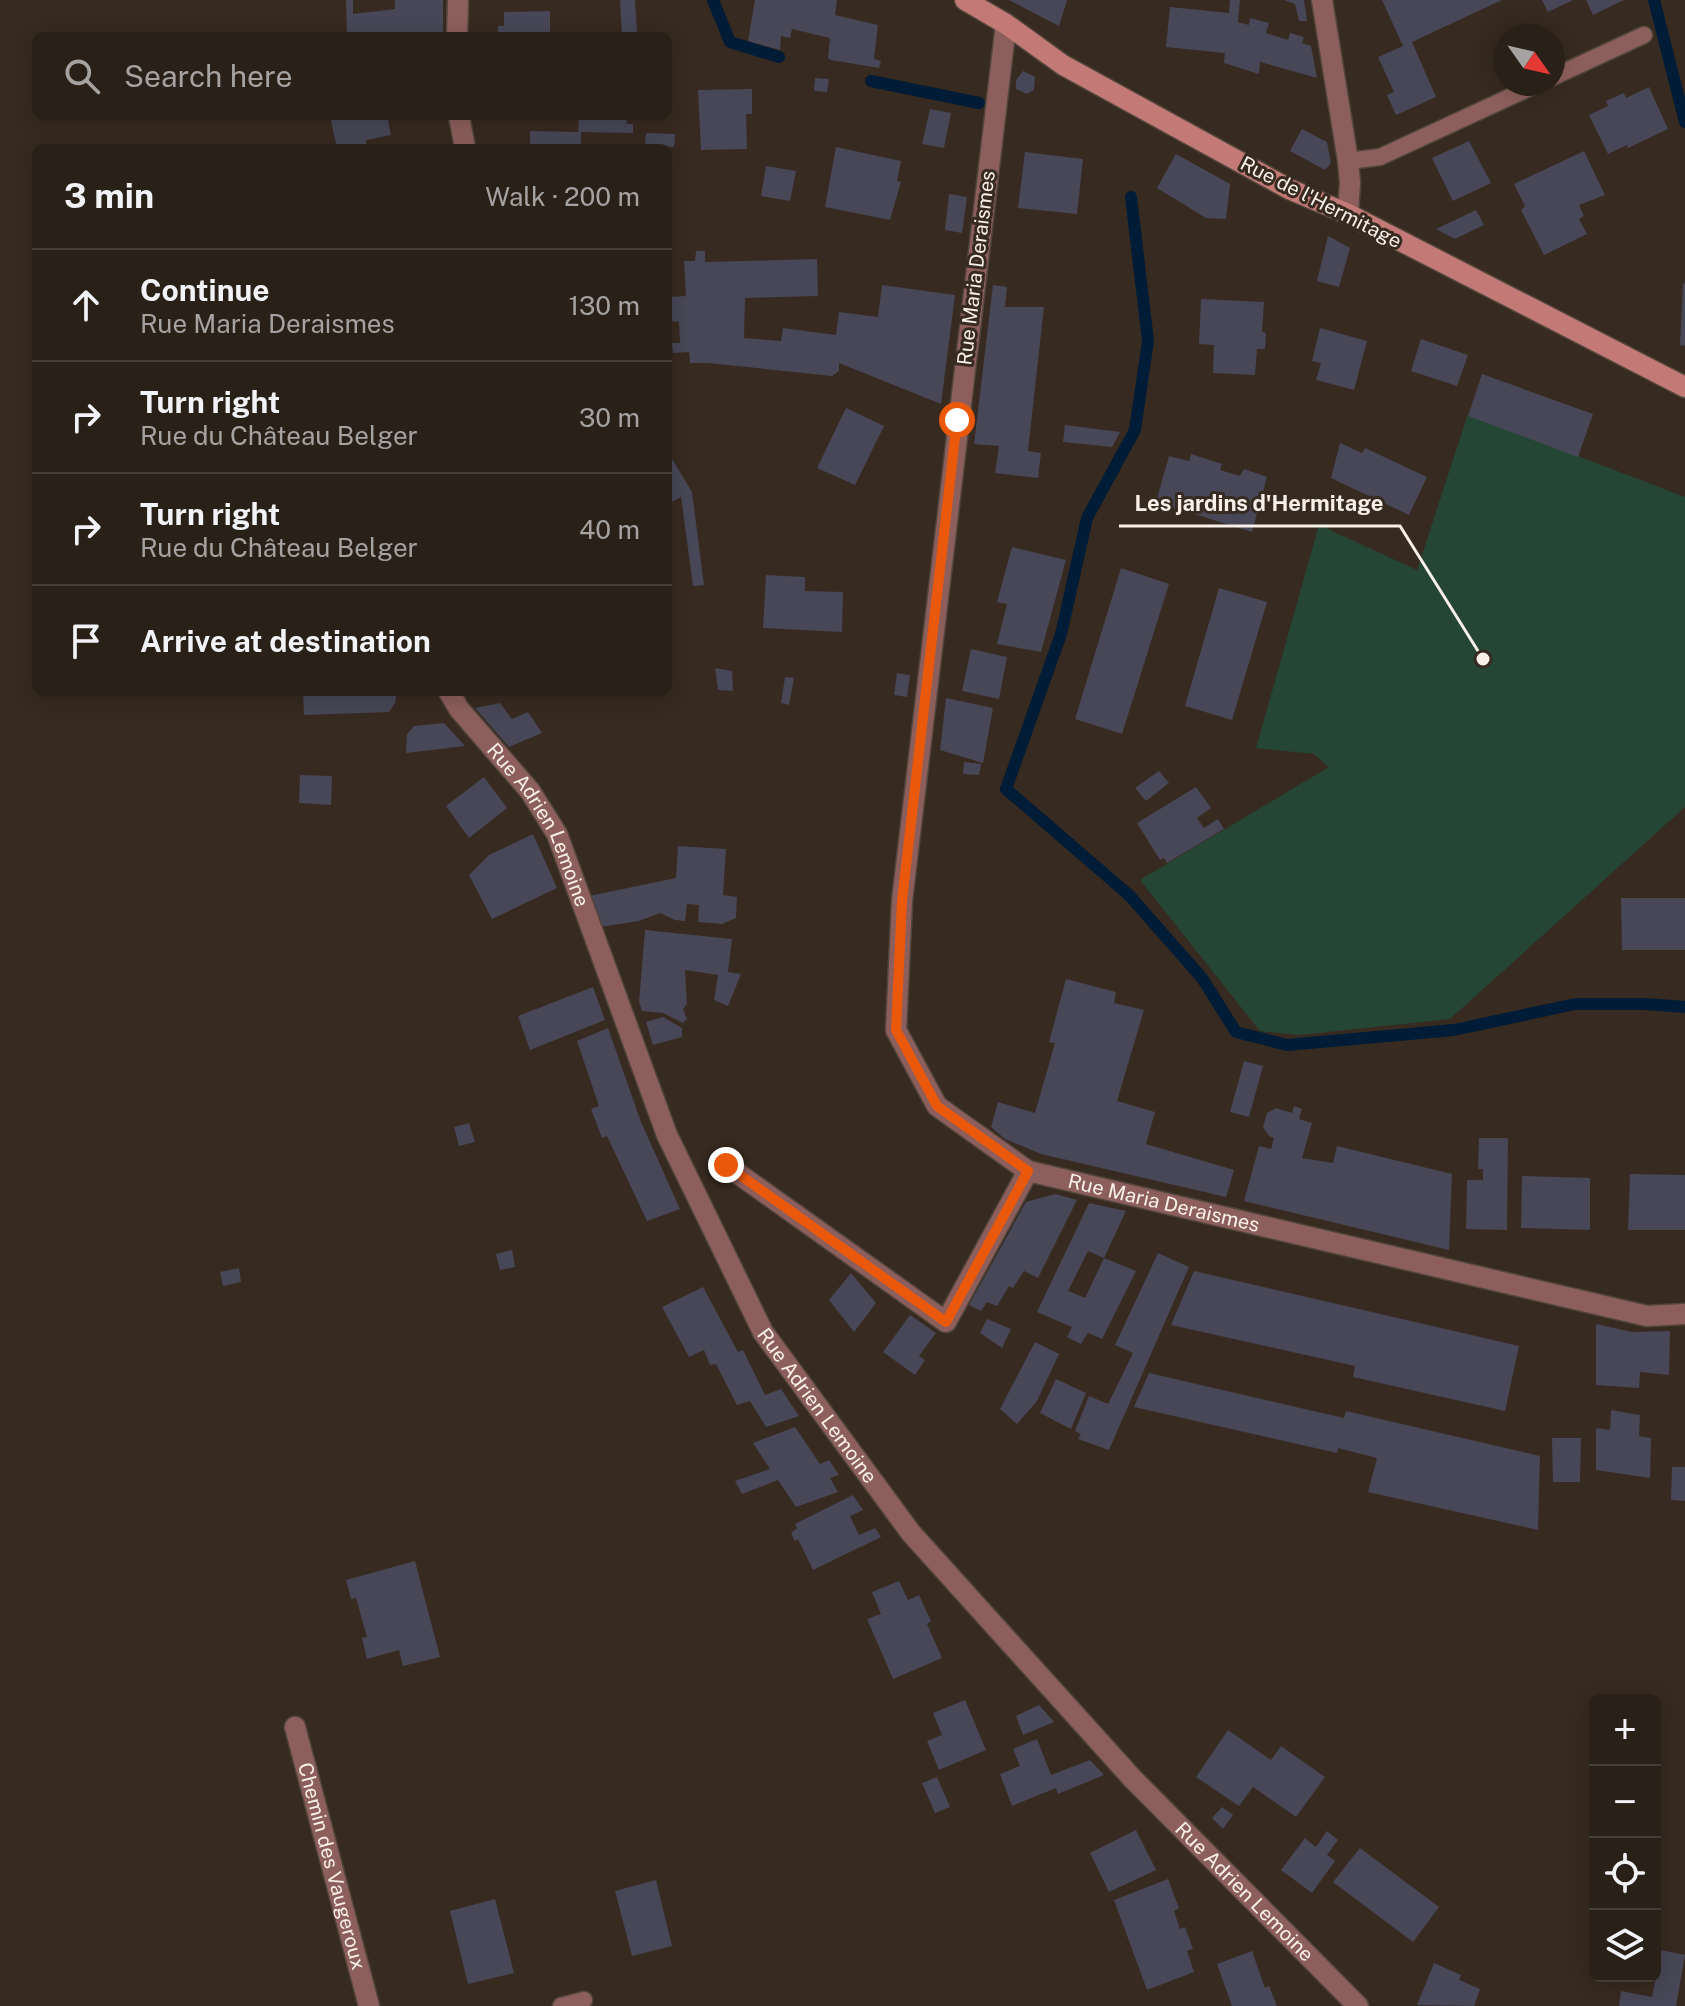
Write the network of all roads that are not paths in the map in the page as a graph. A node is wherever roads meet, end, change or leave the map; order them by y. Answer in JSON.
{"nodes":[{"id":1,"x":458,"y":0,"type":"edge"},
{"id":2,"x":965,"y":0,"type":"edge"},
{"id":3,"x":1322,"y":0,"type":"edge"},
{"id":4,"x":1006,"y":24,"type":"junction"},
{"id":5,"x":457,"y":32,"type":"edge"},
{"id":6,"x":1644,"y":35,"type":"dead end"},
{"id":7,"x":1565,"y":71,"type":"edge"},
{"id":8,"x":1512,"y":96,"type":"edge"},
{"id":9,"x":460,"y":120,"type":"edge"},
{"id":10,"x":464,"y":144,"type":"edge"},
{"id":11,"x":1348,"y":161,"type":"junction"},
{"id":12,"x":1348,"y":214,"type":"junction"},
{"id":13,"x":1685,"y":387,"type":"edge"},
{"id":14,"x":451,"y":696,"type":"edge"},
{"id":15,"x":726,"y":1165,"type":"dead end"},
{"id":16,"x":1028,"y":1171,"type":"junction"},
{"id":17,"x":1685,"y":1314,"type":"edge"},
{"id":18,"x":295,"y":1727,"type":"dead end"},
{"id":19,"x":584,"y":2000,"type":"dead end"},
{"id":20,"x":369,"y":2006,"type":"edge"},
{"id":21,"x":561,"y":2006,"type":"edge"},
{"id":22,"x":1358,"y":2006,"type":"edge"}],
"edges":[{"from":1,"to":5,"type":"street"},
{"from":2,"to":4,"type":"main road","name":"Rue de l'Hermitage"},
{"from":3,"to":11,"type":"street"},
{"from":4,"to":12,"type":"main road","name":"Rue de l'Hermitage"},
{"from":4,"to":16,"type":"street","name":"Rue Maria Deraismes"},
{"from":6,"to":7,"type":"lane"},
{"from":8,"to":11,"type":"lane"},
{"from":9,"to":10,"type":"street"},
{"from":11,"to":12,"type":"street"},
{"from":12,"to":13,"type":"main road","name":"Rue de l'Hermitage"},
{"from":14,"to":22,"type":"street","name":"Rue Adrien Lemoine"},
{"from":15,"to":16,"type":"street"},
{"from":16,"to":17,"type":"street","name":"Rue Maria Deraismes"},
{"from":18,"to":20,"type":"street","name":"Chemin des Vaugeroux"},
{"from":19,"to":21,"type":"lane"}]}
